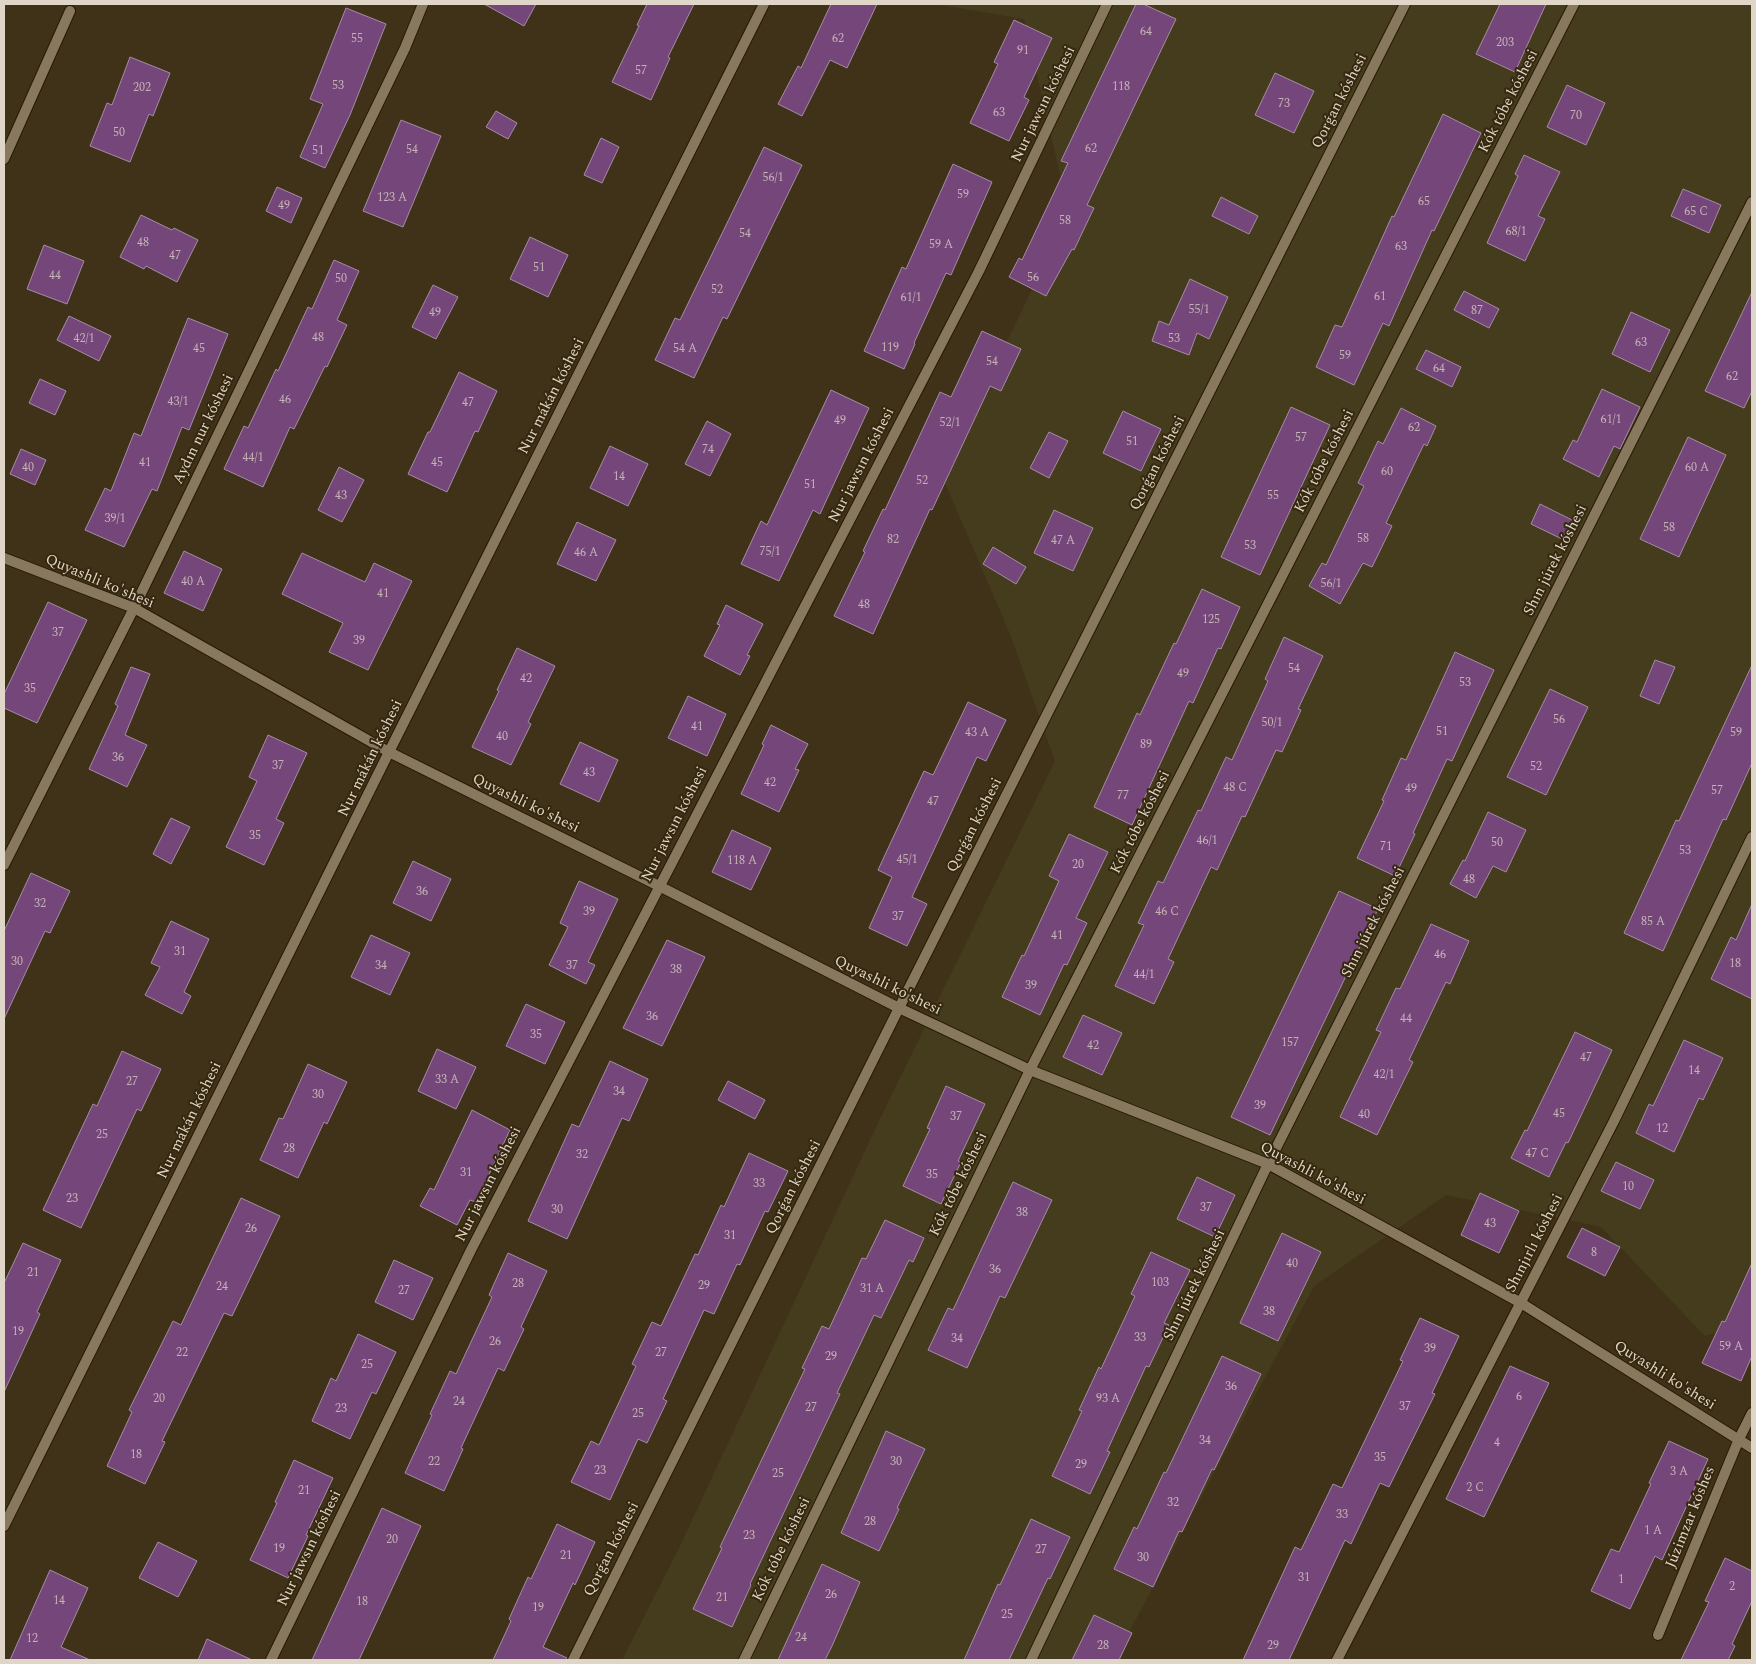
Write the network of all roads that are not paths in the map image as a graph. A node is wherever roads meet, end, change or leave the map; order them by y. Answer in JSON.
{"nodes":[{"id":1,"x":423,"y":4,"type":"edge"},
{"id":2,"x":764,"y":4,"type":"edge"},
{"id":3,"x":1107,"y":4,"type":"edge"},
{"id":4,"x":1405,"y":4,"type":"edge"},
{"id":5,"x":1574,"y":4,"type":"edge"},
{"id":6,"x":70,"y":11,"type":"dead end"},
{"id":7,"x":4,"y":159,"type":"edge"},
{"id":8,"x":1752,"y":202,"type":"edge"},
{"id":9,"x":4,"y":558,"type":"edge"},
{"id":10,"x":134,"y":608,"type":"junction"},
{"id":11,"x":389,"y":752,"type":"junction"},
{"id":12,"x":1752,"y":837,"type":"edge"},
{"id":13,"x":4,"y":865,"type":"edge"},
{"id":14,"x":659,"y":886,"type":"junction"},
{"id":15,"x":899,"y":1008,"type":"junction"},
{"id":16,"x":1030,"y":1070,"type":"junction"},
{"id":17,"x":1268,"y":1164,"type":"junction"},
{"id":18,"x":1521,"y":1303,"type":"junction"},
{"id":19,"x":1752,"y":1413,"type":"edge"},
{"id":20,"x":1739,"y":1438,"type":"junction"},
{"id":21,"x":1752,"y":1448,"type":"edge"},
{"id":22,"x":4,"y":1526,"type":"edge"},
{"id":23,"x":1658,"y":1635,"type":"dead end"},
{"id":24,"x":271,"y":1660,"type":"edge"},
{"id":25,"x":573,"y":1660,"type":"edge"},
{"id":26,"x":744,"y":1660,"type":"edge"},
{"id":27,"x":1031,"y":1660,"type":"edge"},
{"id":28,"x":1337,"y":1660,"type":"edge"}],
"edges":[{"from":1,"to":10,"type":"street","name":"Aydın nur kóshesi"},
{"from":2,"to":11,"type":"street","name":"Nur mákán kóshesi"},
{"from":3,"to":14,"type":"street","name":"Nur jawsın kóshesi"},
{"from":4,"to":15,"type":"street","name":"Qorǵan kóshesi"},
{"from":5,"to":16,"type":"street","name":"Kók tóbe kóshesi"},
{"from":6,"to":7,"type":"street"},
{"from":8,"to":17,"type":"street","name":"Shın júrek kóshesi"},
{"from":9,"to":10,"type":"street","name":"Quyashli ko'shesi"},
{"from":10,"to":11,"type":"street","name":"Quyashli ko'shesi"},
{"from":10,"to":13,"type":"street","name":"Aydın nur kóshesi"},
{"from":11,"to":14,"type":"street","name":"Quyashli ko'shesi"},
{"from":11,"to":22,"type":"street","name":"Nur mákán kóshesi"},
{"from":12,"to":18,"type":"street","name":"Shınjırlı kóshesi"},
{"from":14,"to":15,"type":"street","name":"Quyashli ko'shesi"},
{"from":14,"to":24,"type":"street","name":"Nur jawsın kóshesi"},
{"from":15,"to":16,"type":"street","name":"Quyashli ko'shesi"},
{"from":15,"to":25,"type":"street","name":"Qorǵan kóshesi"},
{"from":16,"to":17,"type":"street","name":"Quyashli ko'shesi"},
{"from":16,"to":26,"type":"street","name":"Kók tóbe kóshesi"},
{"from":17,"to":18,"type":"street","name":"Quyashli ko'shesi"},
{"from":17,"to":27,"type":"street","name":"Shın júrek kóshesi"},
{"from":18,"to":20,"type":"street","name":"Quyashli ko'shesi"},
{"from":18,"to":28,"type":"street","name":"Shınjırlı kóshesi"},
{"from":19,"to":20,"type":"street","name":"Júzimzar kóshes"},
{"from":20,"to":21,"type":"street","name":"Quyashli ko'shesi"},
{"from":20,"to":23,"type":"street","name":"Júzimzar kóshes"}]}
